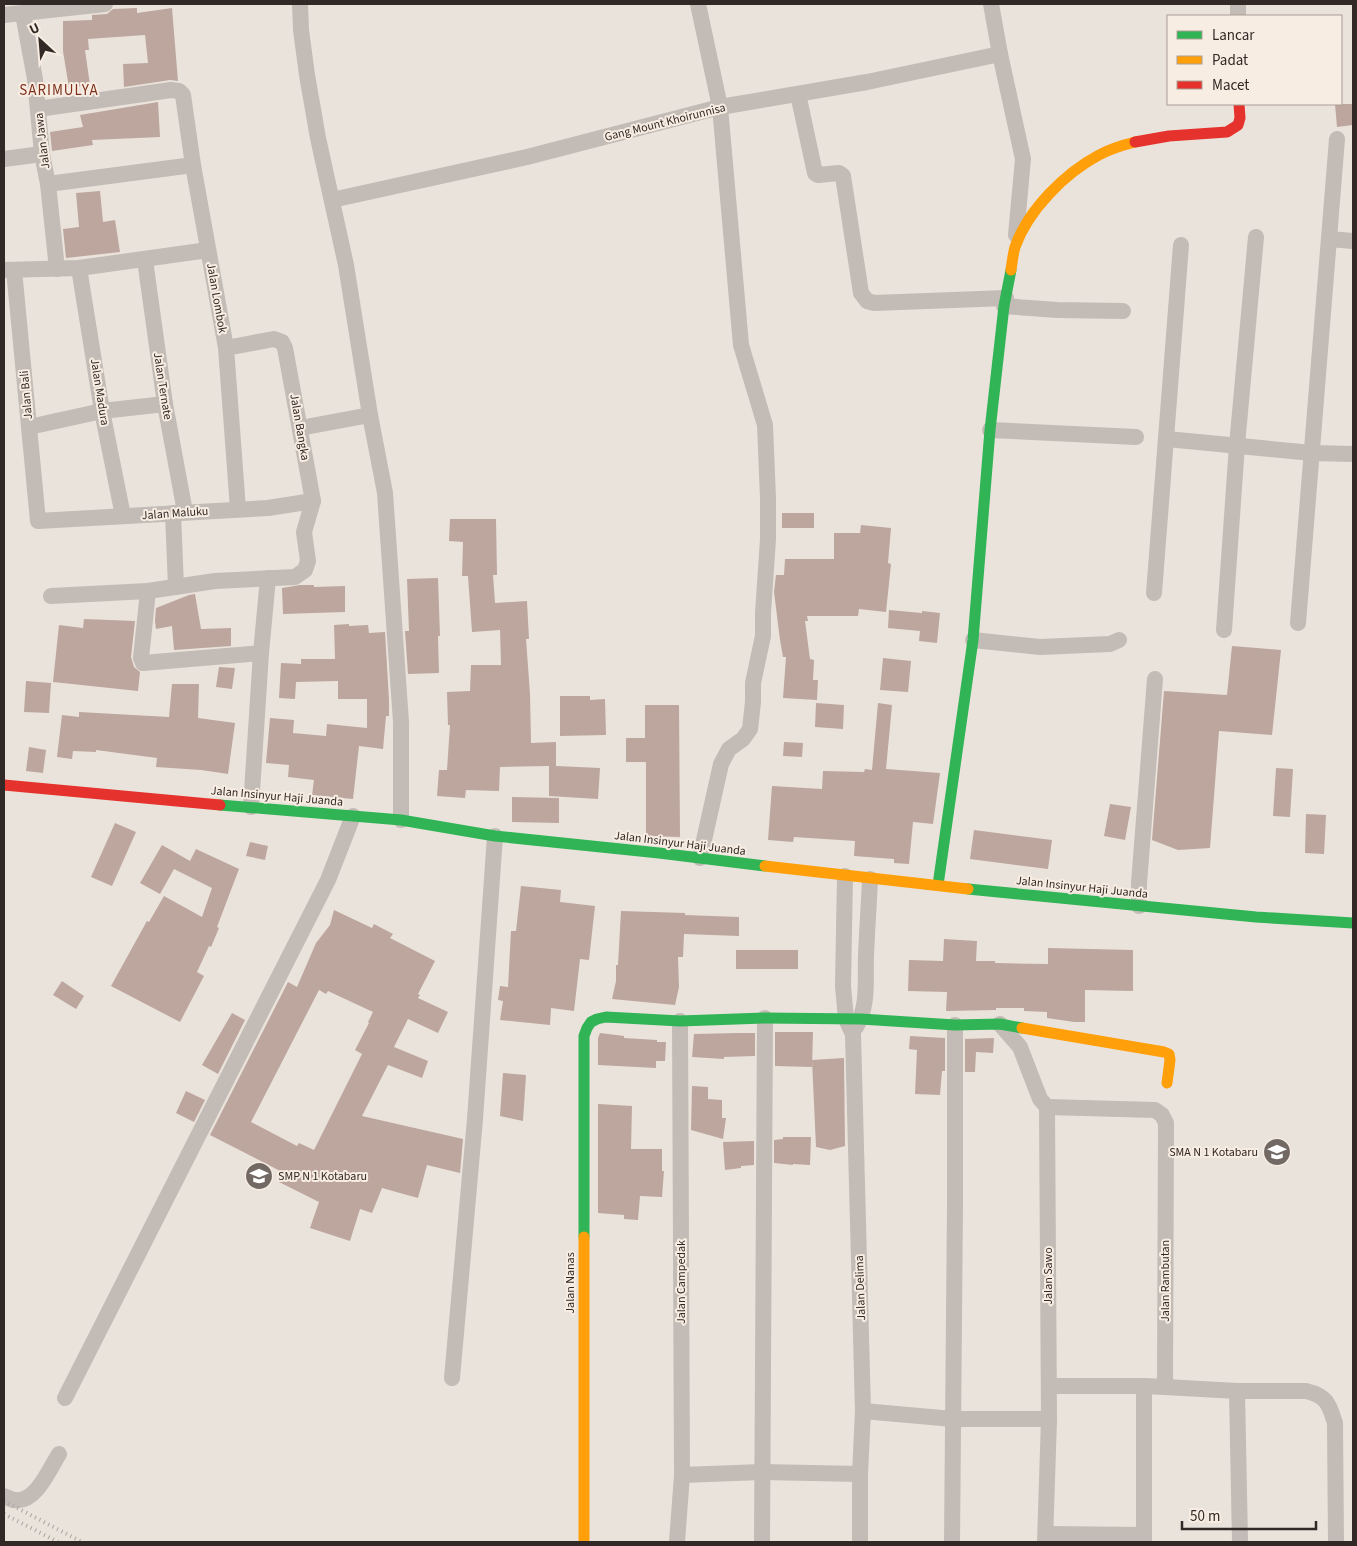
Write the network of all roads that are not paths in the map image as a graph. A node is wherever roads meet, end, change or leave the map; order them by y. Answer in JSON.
{"nodes":[{"id":1,"x":105,"y":4,"type":"edge"},
{"id":2,"x":300,"y":4,"type":"edge"},
{"id":3,"x":698,"y":4,"type":"edge"},
{"id":4,"x":991,"y":4,"type":"edge"},
{"id":5,"x":23,"y":14,"type":"junction"},
{"id":6,"x":4,"y":15,"type":"edge"},
{"id":7,"x":1000,"y":54,"type":"junction"},
{"id":8,"x":798,"y":94,"type":"junction"},
{"id":9,"x":1239,"y":105,"type":"edge"},
{"id":10,"x":720,"y":107,"type":"junction"},
{"id":11,"x":38,"y":109,"type":"junction"},
{"id":12,"x":1337,"y":139,"type":"dead end"},
{"id":13,"x":42,"y":154,"type":"junction"},
{"id":14,"x":4,"y":159,"type":"edge"},
{"id":15,"x":193,"y":165,"type":"junction"},
{"id":16,"x":48,"y":184,"type":"junction"},
{"id":17,"x":332,"y":200,"type":"junction"},
{"id":18,"x":1256,"y":237,"type":"dead end"},
{"id":19,"x":1329,"y":239,"type":"junction"},
{"id":20,"x":1353,"y":241,"type":"edge"},
{"id":21,"x":1181,"y":245,"type":"dead end"},
{"id":22,"x":1015,"y":248,"type":"junction"},
{"id":23,"x":208,"y":250,"type":"junction"},
{"id":24,"x":145,"y":260,"type":"junction"},
{"id":25,"x":79,"y":268,"type":"junction"},
{"id":26,"x":57,"y":269,"type":"junction"},
{"id":27,"x":9,"y":270,"type":"edge"},
{"id":28,"x":1005,"y":302,"type":"junction"},
{"id":29,"x":1123,"y":311,"type":"dead end"},
{"id":30,"x":226,"y":348,"type":"junction"},
{"id":31,"x":165,"y":404,"type":"junction"},
{"id":32,"x":102,"y":411,"type":"junction"},
{"id":33,"x":370,"y":415,"type":"junction"},
{"id":34,"x":29,"y":427,"type":"junction"},
{"id":35,"x":300,"y":428,"type":"junction"},
{"id":36,"x":990,"y":430,"type":"junction"},
{"id":37,"x":1136,"y":437,"type":"dead end"},
{"id":38,"x":1167,"y":439,"type":"junction"},
{"id":39,"x":1237,"y":445,"type":"junction"},
{"id":40,"x":1312,"y":453,"type":"junction"},
{"id":41,"x":1353,"y":454,"type":"edge"},
{"id":42,"x":313,"y":501,"type":"junction"},
{"id":43,"x":238,"y":509,"type":"junction"},
{"id":44,"x":179,"y":513,"type":"junction"},
{"id":45,"x":123,"y":516,"type":"junction"},
{"id":46,"x":38,"y":521,"type":"joint"},
{"id":47,"x":268,"y":578,"type":"junction"},
{"id":48,"x":176,"y":587,"type":"junction"},
{"id":49,"x":148,"y":591,"type":"junction"},
{"id":50,"x":1154,"y":593,"type":"dead end"},
{"id":51,"x":51,"y":596,"type":"dead end"},
{"id":52,"x":1298,"y":623,"type":"dead end"},
{"id":53,"x":1224,"y":630,"type":"dead end"},
{"id":54,"x":973,"y":640,"type":"junction"},
{"id":55,"x":1119,"y":640,"type":"dead end"},
{"id":56,"x":261,"y":653,"type":"junction"},
{"id":57,"x":1154,"y":679,"type":"dead end"},
{"id":58,"x":4,"y":784,"type":"edge"},
{"id":59,"x":251,"y":807,"type":"junction"},
{"id":60,"x":353,"y":816,"type":"junction"},
{"id":61,"x":401,"y":820,"type":"junction"},
{"id":62,"x":495,"y":836,"type":"junction"},
{"id":63,"x":700,"y":858,"type":"junction"},
{"id":64,"x":845,"y":876,"type":"junction"},
{"id":65,"x":870,"y":879,"type":"junction"},
{"id":66,"x":938,"y":885,"type":"junction"},
{"id":67,"x":1139,"y":906,"type":"junction"},
{"id":68,"x":1353,"y":923,"type":"edge"},
{"id":69,"x":765,"y":1018,"type":"junction"},
{"id":70,"x":680,"y":1021,"type":"junction"},
{"id":71,"x":853,"y":1024,"type":"junction"},
{"id":72,"x":1000,"y":1024,"type":"junction"},
{"id":73,"x":954,"y":1025,"type":"junction"},
{"id":74,"x":1167,"y":1083,"type":"dead end"},
{"id":75,"x":1047,"y":1107,"type":"junction"},
{"id":76,"x":452,"y":1378,"type":"dead end"},
{"id":77,"x":1049,"y":1386,"type":"junction"},
{"id":78,"x":1144,"y":1386,"type":"junction"},
{"id":79,"x":1165,"y":1387,"type":"junction"},
{"id":80,"x":1237,"y":1391,"type":"junction"},
{"id":81,"x":65,"y":1398,"type":"dead end"},
{"id":82,"x":863,"y":1411,"type":"junction"},
{"id":83,"x":953,"y":1419,"type":"junction"},
{"id":84,"x":1049,"y":1419,"type":"junction"},
{"id":85,"x":59,"y":1454,"type":"dead end"},
{"id":86,"x":762,"y":1472,"type":"junction"},
{"id":87,"x":860,"y":1474,"type":"junction"},
{"id":88,"x":682,"y":1475,"type":"junction"},
{"id":89,"x":4,"y":1496,"type":"edge"},
{"id":90,"x":1046,"y":1538,"type":"edge"},
{"id":91,"x":1144,"y":1539,"type":"edge"},
{"id":92,"x":584,"y":1542,"type":"edge"},
{"id":93,"x":676,"y":1542,"type":"edge"},
{"id":94,"x":762,"y":1542,"type":"edge"},
{"id":95,"x":860,"y":1542,"type":"edge"},
{"id":96,"x":952,"y":1542,"type":"edge"},
{"id":97,"x":1240,"y":1542,"type":"edge"},
{"id":98,"x":1336,"y":1542,"type":"edge"}],
"edges":[{"from":1,"to":5,"type":"street"},
{"from":2,"to":17,"type":"street"},
{"from":3,"to":10,"type":"street"},
{"from":4,"to":7,"type":"street"},
{"from":5,"to":6,"type":"street"},
{"from":5,"to":11,"type":"street","name":"Jalan Jawa"},
{"from":7,"to":8,"type":"street","name":"Gang Mount Khoirunnisa"},
{"from":7,"to":22,"type":"street"},
{"from":8,"to":10,"type":"street","name":"Gang Mount Khoirunnisa"},
{"from":8,"to":28,"type":"street"},
{"from":9,"to":22,"type":"main road"},
{"from":10,"to":17,"type":"street","name":"Gang Mount Khoirunnisa"},
{"from":10,"to":63,"type":"street"},
{"from":11,"to":13,"type":"street","name":"Jalan Jawa"},
{"from":11,"to":15,"type":"street","name":"Jalan Lombok"},
{"from":12,"to":19,"type":"street"},
{"from":13,"to":14,"type":"street"},
{"from":13,"to":16,"type":"street","name":"Jalan Jawa"},
{"from":15,"to":16,"type":"street"},
{"from":15,"to":23,"type":"street","name":"Jalan Lombok"},
{"from":16,"to":26,"type":"street","name":"Jalan Jawa"},
{"from":17,"to":33,"type":"street"},
{"from":18,"to":39,"type":"street"},
{"from":19,"to":20,"type":"street"},
{"from":19,"to":40,"type":"street"},
{"from":21,"to":38,"type":"street"},
{"from":22,"to":28,"type":"main road"},
{"from":23,"to":24,"type":"street"},
{"from":23,"to":30,"type":"street","name":"Jalan Lombok"},
{"from":24,"to":25,"type":"street"},
{"from":24,"to":31,"type":"street","name":"Jalan Ternate"},
{"from":25,"to":26,"type":"street"},
{"from":25,"to":32,"type":"street","name":"Jalan Madura"},
{"from":26,"to":27,"type":"street"},
{"from":27,"to":34,"type":"street","name":"Jalan Bali"},
{"from":28,"to":29,"type":"street"},
{"from":28,"to":36,"type":"main road"},
{"from":30,"to":35,"type":"street","name":"Jalan Bangka"},
{"from":30,"to":43,"type":"street","name":"Jalan Lombok"},
{"from":31,"to":32,"type":"street"},
{"from":31,"to":44,"type":"street","name":"Jalan Ternate"},
{"from":32,"to":34,"type":"street"},
{"from":32,"to":45,"type":"street","name":"Jalan Madura"},
{"from":33,"to":35,"type":"street"},
{"from":33,"to":61,"type":"street"},
{"from":34,"to":46,"type":"street","name":"Jalan Bali"},
{"from":35,"to":42,"type":"street","name":"Jalan Bangka"},
{"from":36,"to":37,"type":"street"},
{"from":36,"to":54,"type":"main road"},
{"from":38,"to":39,"type":"street"},
{"from":38,"to":50,"type":"street"},
{"from":39,"to":40,"type":"street"},
{"from":39,"to":53,"type":"street"},
{"from":40,"to":41,"type":"street"},
{"from":40,"to":52,"type":"street"},
{"from":42,"to":43,"type":"street","name":"Jalan Maluku"},
{"from":42,"to":47,"type":"street","name":"Jalan Bangka"},
{"from":43,"to":44,"type":"street","name":"Jalan Maluku"},
{"from":44,"to":45,"type":"street","name":"Jalan Maluku"},
{"from":44,"to":48,"type":"street","name":"Jalan Ternate"},
{"from":45,"to":46,"type":"street","name":"Jalan Maluku"},
{"from":47,"to":48,"type":"street"},
{"from":47,"to":56,"type":"street"},
{"from":48,"to":49,"type":"street"},
{"from":49,"to":51,"type":"street"},
{"from":49,"to":56,"type":"street"},
{"from":54,"to":55,"type":"street"},
{"from":54,"to":66,"type":"main road"},
{"from":56,"to":59,"type":"street"},
{"from":57,"to":67,"type":"street"},
{"from":58,"to":59,"type":"main road","name":"Jalan Insinyur Haji Juanda"},
{"from":59,"to":60,"type":"main road","name":"Jalan Insinyur Haji Juanda"},
{"from":60,"to":61,"type":"main road","name":"Jalan Insinyur Haji Juanda"},
{"from":60,"to":81,"type":"street"},
{"from":61,"to":62,"type":"main road","name":"Jalan Insinyur Haji Juanda"},
{"from":62,"to":63,"type":"main road","name":"Jalan Insinyur Haji Juanda"},
{"from":62,"to":76,"type":"street"},
{"from":63,"to":64,"type":"main road","name":"Jalan Insinyur Haji Juanda"},
{"from":64,"to":65,"type":"main road","name":"Jalan Insinyur Haji Juanda"},
{"from":64,"to":71,"type":"street","name":"Jalan Delima"},
{"from":65,"to":66,"type":"main road","name":"Jalan Insinyur Haji Juanda"},
{"from":65,"to":71,"type":"street","name":"Jalan Delima"},
{"from":66,"to":67,"type":"main road","name":"Jalan Insinyur Haji Juanda"},
{"from":67,"to":68,"type":"main road","name":"Jalan Insinyur Haji Juanda"},
{"from":69,"to":70,"type":"main road"},
{"from":69,"to":71,"type":"main road"},
{"from":69,"to":86,"type":"street"},
{"from":70,"to":88,"type":"street","name":"Jalan Campedak"},
{"from":70,"to":92,"type":"main road","name":"Jalan Nanas"},
{"from":71,"to":73,"type":"main road"},
{"from":71,"to":82,"type":"street","name":"Jalan Delima"},
{"from":72,"to":73,"type":"main road"},
{"from":72,"to":74,"type":"main road"},
{"from":72,"to":75,"type":"street","name":"Jalan Sawo"},
{"from":73,"to":83,"type":"street"},
{"from":75,"to":77,"type":"street","name":"Jalan Sawo"},
{"from":75,"to":79,"type":"street","name":"Jalan Rambutan"},
{"from":77,"to":78,"type":"street"},
{"from":77,"to":84,"type":"street","name":"Jalan Sawo"},
{"from":78,"to":79,"type":"street"},
{"from":78,"to":91,"type":"street"},
{"from":79,"to":80,"type":"street"},
{"from":80,"to":97,"type":"street"},
{"from":80,"to":98,"type":"street"},
{"from":82,"to":83,"type":"street"},
{"from":82,"to":87,"type":"street","name":"Jalan Delima"},
{"from":83,"to":84,"type":"street"},
{"from":83,"to":96,"type":"street"},
{"from":84,"to":90,"type":"street","name":"Jalan Sawo"},
{"from":85,"to":89,"type":"street"},
{"from":86,"to":87,"type":"street"},
{"from":86,"to":88,"type":"street"},
{"from":86,"to":94,"type":"street"},
{"from":87,"to":95,"type":"street","name":"Jalan Delima"},
{"from":88,"to":93,"type":"street","name":"Jalan Campedak"},
{"from":90,"to":91,"type":"street"}]}
